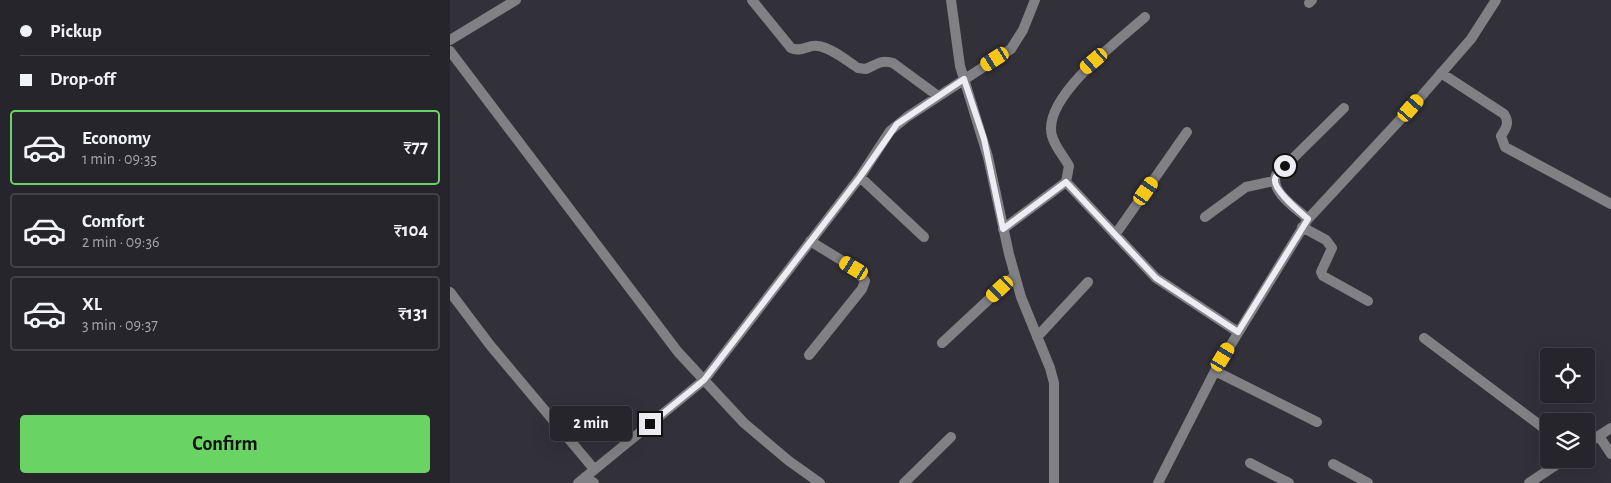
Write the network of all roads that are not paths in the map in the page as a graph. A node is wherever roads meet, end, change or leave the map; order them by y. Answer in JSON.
{"nodes":[{"id":1,"x":516,"y":0,"type":"edge"},
{"id":2,"x":752,"y":0,"type":"edge"},
{"id":3,"x":951,"y":0,"type":"edge"},
{"id":4,"x":1035,"y":0,"type":"edge"},
{"id":5,"x":1496,"y":0,"type":"edge"},
{"id":6,"x":1145,"y":17,"type":"dead end"},
{"id":7,"x":450,"y":40,"type":"edge"},
{"id":8,"x":450,"y":51,"type":"edge"},
{"id":9,"x":1441,"y":73,"type":"junction"},
{"id":10,"x":964,"y":79,"type":"junction"},
{"id":11,"x":938,"y":96,"type":"junction"},
{"id":12,"x":1344,"y":108,"type":"dead end"},
{"id":13,"x":1187,"y":132,"type":"dead end"},
{"id":14,"x":860,"y":177,"type":"junction"},
{"id":15,"x":1274,"y":181,"type":"junction"},
{"id":16,"x":1066,"y":182,"type":"junction"},
{"id":17,"x":1611,"y":204,"type":"edge"},
{"id":18,"x":1205,"y":217,"type":"dead end"},
{"id":19,"x":1305,"y":223,"type":"junction"},
{"id":20,"x":1003,"y":229,"type":"junction"},
{"id":21,"x":1114,"y":235,"type":"junction"},
{"id":22,"x":924,"y":237,"type":"dead end"},
{"id":23,"x":810,"y":241,"type":"junction"},
{"id":24,"x":1014,"y":276,"type":"junction"},
{"id":25,"x":1088,"y":282,"type":"dead end"},
{"id":26,"x":450,"y":292,"type":"edge"},
{"id":27,"x":1368,"y":301,"type":"dead end"},
{"id":28,"x":1238,"y":332,"type":"junction"},
{"id":29,"x":1037,"y":336,"type":"junction"},
{"id":30,"x":1424,"y":338,"type":"dead end"},
{"id":31,"x":942,"y":342,"type":"dead end"},
{"id":32,"x":809,"y":355,"type":"dead end"},
{"id":33,"x":1215,"y":370,"type":"junction"},
{"id":34,"x":704,"y":380,"type":"junction"},
{"id":35,"x":1317,"y":422,"type":"dead end"},
{"id":36,"x":1540,"y":425,"type":"edge"},
{"id":37,"x":1611,"y":428,"type":"edge"},
{"id":38,"x":1599,"y":436,"type":"junction"},
{"id":39,"x":951,"y":437,"type":"dead end"},
{"id":40,"x":1595,"y":438,"type":"edge"},
{"id":41,"x":1611,"y":454,"type":"edge"},
{"id":42,"x":1250,"y":463,"type":"dead end"},
{"id":43,"x":1333,"y":464,"type":"dead end"},
{"id":44,"x":1552,"y":468,"type":"edge"},
{"id":45,"x":594,"y":469,"type":"junction"},
{"id":46,"x":586,"y":481,"type":"edge"},
{"id":47,"x":820,"y":483,"type":"edge"},
{"id":48,"x":904,"y":483,"type":"edge"},
{"id":49,"x":1054,"y":483,"type":"edge"},
{"id":50,"x":1158,"y":483,"type":"edge"},
{"id":51,"x":1289,"y":483,"type":"edge"},
{"id":52,"x":1368,"y":483,"type":"edge"},
{"id":53,"x":1530,"y":483,"type":"edge"}],
"edges":[{"from":1,"to":7,"type":"street"},
{"from":2,"to":11,"type":"street"},
{"from":3,"to":10,"type":"street"},
{"from":4,"to":10,"type":"street"},
{"from":5,"to":9,"type":"street"},
{"from":6,"to":16,"type":"street"},
{"from":8,"to":34,"type":"street"},
{"from":9,"to":17,"type":"street"},
{"from":9,"to":19,"type":"street"},
{"from":10,"to":11,"type":"street"},
{"from":10,"to":20,"type":"street"},
{"from":11,"to":14,"type":"street"},
{"from":12,"to":15,"type":"street"},
{"from":13,"to":21,"type":"street"},
{"from":14,"to":22,"type":"street"},
{"from":14,"to":23,"type":"street"},
{"from":15,"to":18,"type":"street"},
{"from":15,"to":19,"type":"street"},
{"from":16,"to":20,"type":"street"},
{"from":16,"to":21,"type":"street"},
{"from":19,"to":27,"type":"street"},
{"from":19,"to":28,"type":"street"},
{"from":20,"to":24,"type":"street"},
{"from":21,"to":28,"type":"street"},
{"from":23,"to":32,"type":"street"},
{"from":23,"to":34,"type":"street"},
{"from":24,"to":29,"type":"street"},
{"from":24,"to":31,"type":"street"},
{"from":25,"to":29,"type":"street"},
{"from":26,"to":45,"type":"street"},
{"from":28,"to":33,"type":"street"},
{"from":29,"to":49,"type":"street"},
{"from":30,"to":36,"type":"street"},
{"from":33,"to":35,"type":"street"},
{"from":33,"to":50,"type":"street"},
{"from":34,"to":45,"type":"street"},
{"from":34,"to":47,"type":"street"},
{"from":37,"to":38,"type":"street"},
{"from":38,"to":40,"type":"street"},
{"from":38,"to":41,"type":"street"},
{"from":39,"to":48,"type":"street"},
{"from":42,"to":51,"type":"street"},
{"from":43,"to":52,"type":"street"},
{"from":44,"to":53,"type":"street"},
{"from":45,"to":46,"type":"street"}]}
